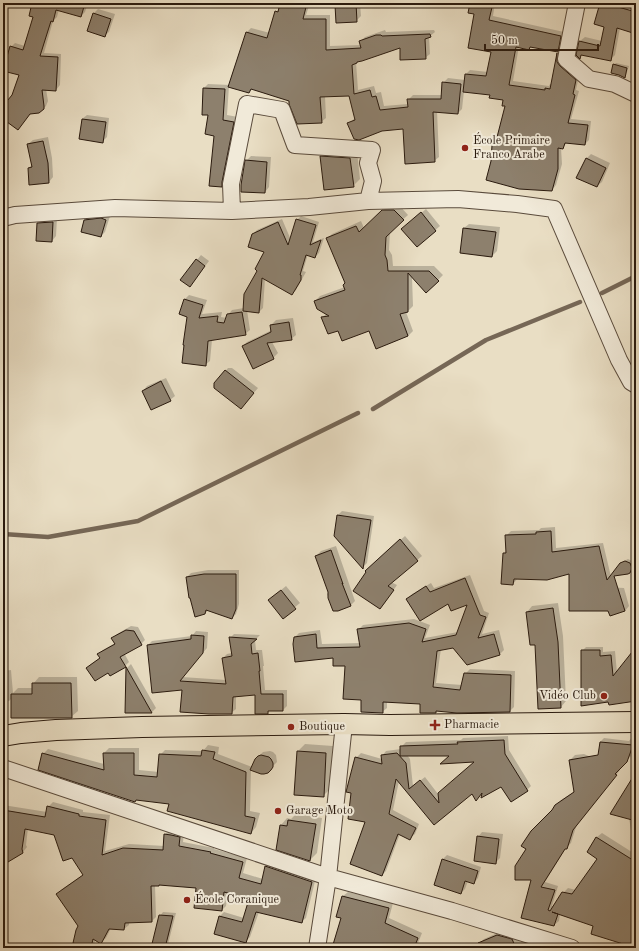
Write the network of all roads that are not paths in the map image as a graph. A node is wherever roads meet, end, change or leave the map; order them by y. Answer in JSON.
{"nodes":[{"id":1,"x":577,"y":3,"type":"edge"},
{"id":2,"x":636,"y":94,"type":"edge"},
{"id":3,"x":368,"y":201,"type":"junction"},
{"id":4,"x":232,"y":211,"type":"junction"},
{"id":5,"x":3,"y":218,"type":"edge"},
{"id":6,"x":636,"y":386,"type":"edge"},
{"id":7,"x":636,"y":722,"type":"edge"},
{"id":8,"x":344,"y":724,"type":"junction"},
{"id":9,"x":3,"y":736,"type":"edge"},
{"id":10,"x":3,"y":768,"type":"edge"},
{"id":11,"x":328,"y":877,"type":"junction"},
{"id":12,"x":317,"y":948,"type":"edge"},
{"id":13,"x":572,"y":948,"type":"edge"}],
"edges":[{"from":1,"to":2,"type":"street"},
{"from":3,"to":4,"type":"street"},
{"from":3,"to":4,"type":"street"},
{"from":3,"to":6,"type":"street"},
{"from":4,"to":5,"type":"street"},
{"from":7,"to":8,"type":"main road"},
{"from":8,"to":9,"type":"main road"},
{"from":8,"to":11,"type":"street"},
{"from":10,"to":11,"type":"street"},
{"from":11,"to":12,"type":"street"},
{"from":11,"to":13,"type":"street"}]}
